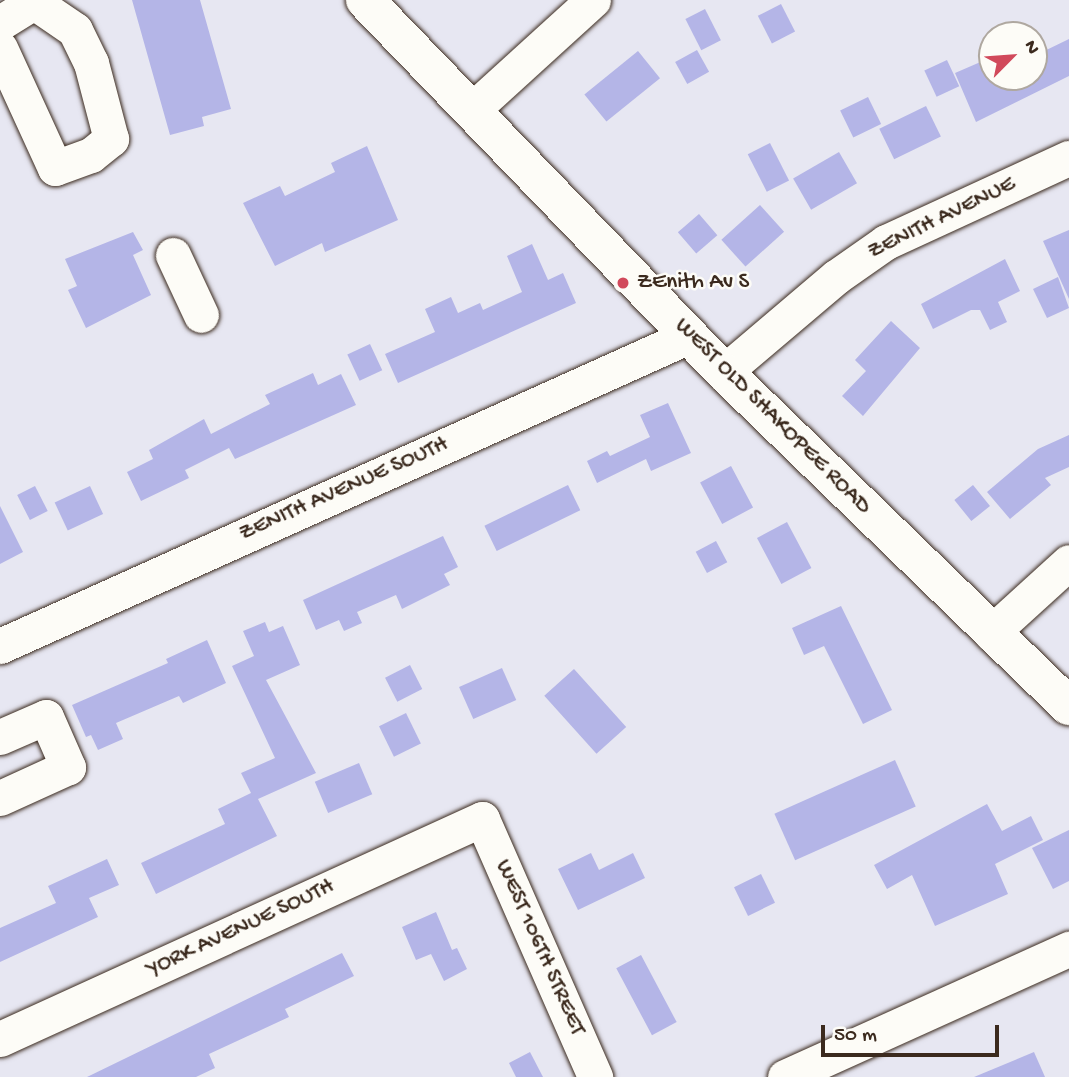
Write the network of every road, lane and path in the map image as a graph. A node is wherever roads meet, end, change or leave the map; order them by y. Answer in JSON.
{"nodes":[{"id":1,"x":365,"y":0,"type":"edge"},
{"id":2,"x":593,"y":0,"type":"edge"},
{"id":3,"x":32,"y":1,"type":"edge"},
{"id":4,"x":0,"y":23,"type":"edge"},
{"id":5,"x":0,"y":48,"type":"edge"},
{"id":6,"x":471,"y":111,"type":"junction"},
{"id":7,"x":1069,"y":158,"type":"edge"},
{"id":8,"x":173,"y":256,"type":"dead end"},
{"id":9,"x":201,"y":315,"type":"dead end"},
{"id":10,"x":689,"y":336,"type":"junction"},
{"id":11,"x":724,"y":372,"type":"junction"},
{"id":12,"x":1069,"y":562,"type":"edge"},
{"id":13,"x":991,"y":633,"type":"junction"},
{"id":14,"x":0,"y":646,"type":"edge"},
{"id":15,"x":1069,"y":706,"type":"edge"},
{"id":16,"x":0,"y":737,"type":"edge"},
{"id":17,"x":0,"y":798,"type":"edge"},
{"id":18,"x":482,"y":819,"type":"joint"},
{"id":19,"x":1069,"y":949,"type":"edge"},
{"id":20,"x":0,"y":1039,"type":"edge"},
{"id":21,"x":798,"y":1074,"type":"edge"},
{"id":22,"x":595,"y":1077,"type":"edge"}],
"edges":[{"from":1,"to":6,"type":"main road","name":"WEST OLD SHAKOPEE ROAD"},
{"from":2,"to":6,"type":"street"},
{"from":3,"to":4,"type":"street"},
{"from":3,"to":5,"type":"street"},
{"from":6,"to":10,"type":"main road","name":"WEST OLD SHAKOPEE ROAD"},
{"from":7,"to":11,"type":"street","name":"ZENITH AVENUE"},
{"from":8,"to":9,"type":"street"},
{"from":10,"to":11,"type":"main road","name":"WEST OLD SHAKOPEE ROAD"},
{"from":10,"to":14,"type":"street","name":"ZENITH AVENUE SOUTH"},
{"from":11,"to":13,"type":"main road","name":"WEST OLD SHAKOPEE ROAD"},
{"from":12,"to":13,"type":"street"},
{"from":13,"to":15,"type":"main road","name":"WEST OLD SHAKOPEE ROAD"},
{"from":16,"to":17,"type":"street"},
{"from":18,"to":20,"type":"street","name":"YORK AVENUE SOUTH"},
{"from":18,"to":22,"type":"street","name":"WEST 106TH STREET"},
{"from":19,"to":21,"type":"street"}]}
